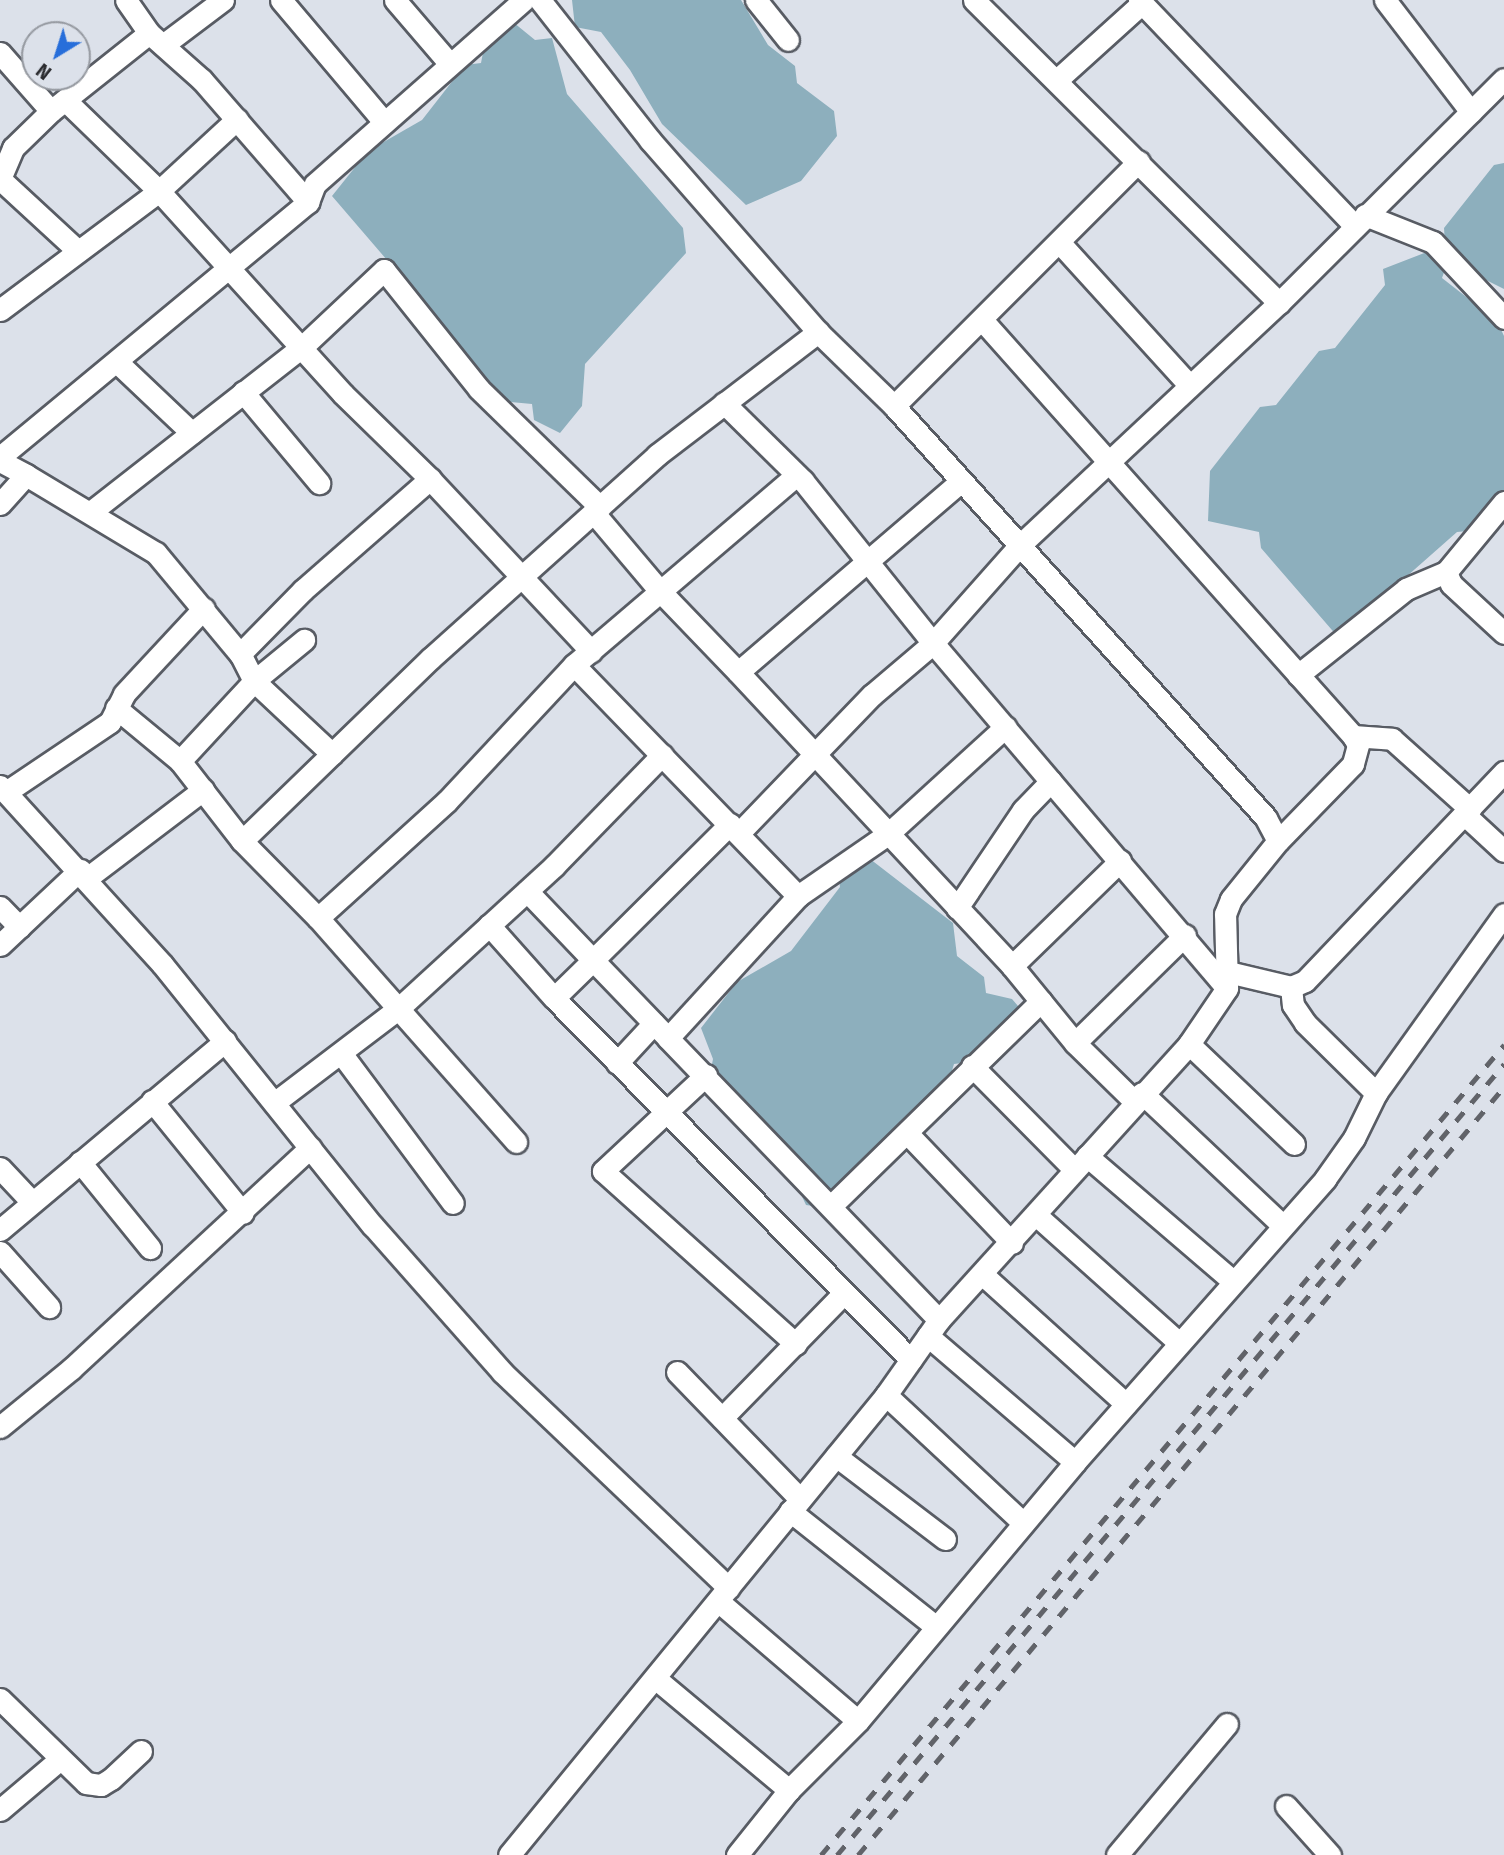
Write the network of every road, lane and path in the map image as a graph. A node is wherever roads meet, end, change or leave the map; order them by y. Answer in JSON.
{"nodes":[{"id":1,"x":125,"y":0,"type":"edge"},
{"id":2,"x":223,"y":0,"type":"edge"},
{"id":3,"x":281,"y":0,"type":"edge"},
{"id":4,"x":395,"y":0,"type":"edge"},
{"id":5,"x":524,"y":0,"type":"edge"},
{"id":6,"x":540,"y":0,"type":"edge"},
{"id":7,"x":756,"y":0,"type":"edge"},
{"id":8,"x":974,"y":0,"type":"edge"},
{"id":9,"x":1140,"y":2,"type":"edge"},
{"id":10,"x":1396,"y":5,"type":"edge"},
{"id":11,"x":156,"y":39,"type":"junction"},
{"id":12,"x":788,"y":40,"type":"dead end"},
{"id":13,"x":0,"y":53,"type":"edge"},
{"id":14,"x":449,"y":63,"type":"junction"},
{"id":15,"x":1058,"y":79,"type":"junction"},
{"id":16,"x":1504,"y":79,"type":"edge"},
{"id":17,"x":58,"y":106,"type":"junction"},
{"id":18,"x":1471,"y":112,"type":"junction"},
{"id":19,"x":237,"y":119,"type":"junction"},
{"id":20,"x":384,"y":122,"type":"junction"},
{"id":21,"x":1139,"y":161,"type":"junction"},
{"id":22,"x":0,"y":179,"type":"edge"},
{"id":23,"x":159,"y":191,"type":"junction"},
{"id":24,"x":309,"y":202,"type":"junction"},
{"id":25,"x":1360,"y":221,"type":"junction"},
{"id":26,"x":1059,"y":242,"type":"junction"},
{"id":27,"x":78,"y":251,"type":"junction"},
{"id":28,"x":229,"y":268,"type":"junction"},
{"id":29,"x":1279,"y":303,"type":"junction"},
{"id":30,"x":0,"y":310,"type":"edge"},
{"id":31,"x":1504,"y":318,"type":"edge"},
{"id":32,"x":983,"y":321,"type":"junction"},
{"id":33,"x":818,"y":332,"type":"junction"},
{"id":34,"x":301,"y":348,"type":"junction"},
{"id":35,"x":117,"y":362,"type":"junction"},
{"id":36,"x":1188,"y":384,"type":"junction"},
{"id":37,"x":243,"y":393,"type":"junction"},
{"id":38,"x":724,"y":403,"type":"junction"},
{"id":39,"x":894,"y":406,"type":"junction"},
{"id":40,"x":192,"y":433,"type":"junction"},
{"id":41,"x":0,"y":459,"type":"edge"},
{"id":42,"x":1106,"y":462,"type":"junction"},
{"id":43,"x":26,"y":475,"type":"junction"},
{"id":44,"x":795,"y":476,"type":"junction"},
{"id":45,"x":430,"y":479,"type":"junction"},
{"id":46,"x":960,"y":482,"type":"junction"},
{"id":47,"x":319,"y":483,"type":"dead end"},
{"id":48,"x":0,"y":504,"type":"edge"},
{"id":49,"x":1503,"y":505,"type":"edge"},
{"id":50,"x":597,"y":510,"type":"junction"},
{"id":51,"x":92,"y":511,"type":"junction"},
{"id":52,"x":1019,"y":546,"type":"junction"},
{"id":53,"x":869,"y":562,"type":"junction"},
{"id":54,"x":1446,"y":572,"type":"junction"},
{"id":55,"x":521,"y":576,"type":"junction"},
{"id":56,"x":660,"y":591,"type":"junction"},
{"id":57,"x":204,"y":608,"type":"junction"},
{"id":58,"x":1504,"y":633,"type":"edge"},
{"id":59,"x":304,"y":640,"type":"dead end"},
{"id":60,"x":933,"y":643,"type":"junction"},
{"id":61,"x":591,"y":651,"type":"junction"},
{"id":62,"x":240,"y":654,"type":"junction"},
{"id":63,"x":574,"y":666,"type":"junction"},
{"id":64,"x":738,"y":672,"type":"junction"},
{"id":65,"x":1298,"y":675,"type":"junction"},
{"id":66,"x":254,"y":681,"type":"junction"},
{"id":67,"x":116,"y":708,"type":"junction"},
{"id":68,"x":1005,"y":727,"type":"junction"},
{"id":69,"x":1353,"y":736,"type":"junction"},
{"id":70,"x":332,"y":754,"type":"junction"},
{"id":71,"x":662,"y":755,"type":"junction"},
{"id":72,"x":813,"y":755,"type":"junction"},
{"id":73,"x":180,"y":761,"type":"junction"},
{"id":74,"x":1504,"y":772,"type":"edge"},
{"id":75,"x":1051,"y":781,"type":"junction"},
{"id":76,"x":3,"y":789,"type":"edge"},
{"id":77,"x":202,"y":790,"type":"junction"},
{"id":78,"x":1467,"y":812,"type":"junction"},
{"id":79,"x":734,"y":828,"type":"junction"},
{"id":80,"x":888,"y":834,"type":"junction"},
{"id":81,"x":242,"y":841,"type":"junction"},
{"id":82,"x":1278,"y":841,"type":"junction"},
{"id":83,"x":1504,"y":851,"type":"edge"},
{"id":84,"x":1120,"y":861,"type":"junction"},
{"id":85,"x":83,"y":874,"type":"junction"},
{"id":86,"x":527,"y":891,"type":"junction"},
{"id":87,"x":798,"y":896,"type":"junction"},
{"id":88,"x":0,"y":907,"type":"edge"},
{"id":89,"x":957,"y":908,"type":"junction"},
{"id":90,"x":1504,"y":914,"type":"edge"},
{"id":91,"x":318,"y":918,"type":"junction"},
{"id":92,"x":489,"y":925,"type":"junction"},
{"id":93,"x":19,"y":927,"type":"junction"},
{"id":94,"x":1185,"y":936,"type":"junction"},
{"id":95,"x":0,"y":945,"type":"edge"},
{"id":96,"x":593,"y":960,"type":"junction"},
{"id":97,"x":1012,"y":966,"type":"junction"},
{"id":98,"x":1228,"y":980,"type":"junction"},
{"id":99,"x":1292,"y":987,"type":"junction"},
{"id":100,"x":554,"y":998,"type":"junction"},
{"id":101,"x":1041,"y":1001,"type":"junction"},
{"id":102,"x":398,"y":1009,"type":"junction"},
{"id":103,"x":661,"y":1031,"type":"junction"},
{"id":104,"x":225,"y":1041,"type":"junction"},
{"id":105,"x":1075,"y":1043,"type":"junction"},
{"id":106,"x":1189,"y":1044,"type":"junction"},
{"id":107,"x":341,"y":1053,"type":"junction"},
{"id":108,"x":617,"y":1063,"type":"junction"},
{"id":109,"x":971,"y":1066,"type":"junction"},
{"id":110,"x":706,"y":1076,"type":"junction"},
{"id":111,"x":1376,"y":1093,"type":"junction"},
{"id":112,"x":1139,"y":1098,"type":"junction"},
{"id":113,"x":152,"y":1101,"type":"junction"},
{"id":114,"x":274,"y":1103,"type":"junction"},
{"id":115,"x":665,"y":1113,"type":"junction"},
{"id":116,"x":907,"y":1133,"type":"junction"},
{"id":117,"x":516,"y":1142,"type":"dead end"},
{"id":118,"x":1294,"y":1144,"type":"dead end"},
{"id":119,"x":310,"y":1148,"type":"junction"},
{"id":120,"x":80,"y":1162,"type":"junction"},
{"id":121,"x":1081,"y":1163,"type":"junction"},
{"id":122,"x":0,"y":1168,"type":"edge"},
{"id":123,"x":32,"y":1202,"type":"junction"},
{"id":124,"x":453,"y":1203,"type":"dead end"},
{"id":125,"x":832,"y":1205,"type":"junction"},
{"id":126,"x":243,"y":1213,"type":"junction"},
{"id":127,"x":1036,"y":1215,"type":"junction"},
{"id":128,"x":1282,"y":1224,"type":"junction"},
{"id":129,"x":0,"y":1230,"type":"edge"},
{"id":130,"x":1012,"y":1243,"type":"junction"},
{"id":131,"x":150,"y":1248,"type":"dead end"},
{"id":132,"x":0,"y":1252,"type":"edge"},
{"id":133,"x":982,"y":1274,"type":"junction"},
{"id":134,"x":1233,"y":1281,"type":"junction"},
{"id":135,"x":843,"y":1294,"type":"junction"},
{"id":136,"x":49,"y":1307,"type":"dead end"},
{"id":137,"x":933,"y":1328,"type":"junction"},
{"id":138,"x":1179,"y":1343,"type":"junction"},
{"id":139,"x":796,"y":1344,"type":"junction"},
{"id":140,"x":911,"y":1360,"type":"junction"},
{"id":141,"x":677,"y":1372,"type":"dead end"},
{"id":142,"x":886,"y":1395,"type":"junction"},
{"id":143,"x":1126,"y":1404,"type":"junction"},
{"id":144,"x":5,"y":1415,"type":"edge"},
{"id":145,"x":722,"y":1418,"type":"junction"},
{"id":146,"x":836,"y":1456,"type":"junction"},
{"id":147,"x":1075,"y":1462,"type":"junction"},
{"id":148,"x":795,"y":1505,"type":"junction"},
{"id":149,"x":1022,"y":1522,"type":"junction"},
{"id":150,"x":945,"y":1539,"type":"dead end"},
{"id":151,"x":723,"y":1595,"type":"junction"},
{"id":152,"x":935,"y":1626,"type":"junction"},
{"id":153,"x":655,"y":1678,"type":"junction"},
{"id":154,"x":0,"y":1700,"type":"edge"},
{"id":155,"x":858,"y":1721,"type":"junction"},
{"id":156,"x":1227,"y":1724,"type":"dead end"},
{"id":157,"x":141,"y":1751,"type":"dead end"},
{"id":158,"x":59,"y":1760,"type":"junction"},
{"id":159,"x":789,"y":1790,"type":"junction"},
{"id":160,"x":1286,"y":1806,"type":"dead end"},
{"id":161,"x":0,"y":1810,"type":"edge"},
{"id":162,"x":509,"y":1855,"type":"edge"},
{"id":163,"x":737,"y":1855,"type":"edge"},
{"id":164,"x":1118,"y":1855,"type":"edge"},
{"id":165,"x":1330,"y":1855,"type":"edge"}],
"edges":[{"from":1,"to":11,"type":"street"},
{"from":2,"to":11,"type":"street"},
{"from":3,"to":20,"type":"street"},
{"from":4,"to":14,"type":"street"},
{"from":5,"to":14,"type":"street"},
{"from":6,"to":33,"type":"street"},
{"from":7,"to":12,"type":"street"},
{"from":8,"to":15,"type":"street"},
{"from":9,"to":15,"type":"street"},
{"from":9,"to":25,"type":"street"},
{"from":10,"to":18,"type":"street"},
{"from":11,"to":17,"type":"street"},
{"from":11,"to":19,"type":"street"},
{"from":13,"to":17,"type":"street"},
{"from":14,"to":20,"type":"street"},
{"from":15,"to":21,"type":"street"},
{"from":16,"to":18,"type":"street"},
{"from":17,"to":22,"type":"street"},
{"from":17,"to":23,"type":"street"},
{"from":18,"to":25,"type":"street"},
{"from":19,"to":23,"type":"street"},
{"from":19,"to":24,"type":"street"},
{"from":20,"to":24,"type":"street"},
{"from":21,"to":26,"type":"street"},
{"from":21,"to":29,"type":"street"},
{"from":22,"to":27,"type":"street"},
{"from":23,"to":27,"type":"street"},
{"from":23,"to":28,"type":"street"},
{"from":24,"to":28,"type":"street"},
{"from":25,"to":29,"type":"street"},
{"from":25,"to":31,"type":"street"},
{"from":26,"to":32,"type":"street"},
{"from":26,"to":36,"type":"street"},
{"from":27,"to":30,"type":"street"},
{"from":28,"to":34,"type":"street"},
{"from":28,"to":35,"type":"street"},
{"from":29,"to":36,"type":"street"},
{"from":32,"to":39,"type":"street"},
{"from":32,"to":42,"type":"street"},
{"from":33,"to":38,"type":"street"},
{"from":33,"to":39,"type":"street"},
{"from":34,"to":37,"type":"street"},
{"from":34,"to":45,"type":"street"},
{"from":34,"to":50,"type":"street"},
{"from":35,"to":40,"type":"street"},
{"from":35,"to":41,"type":"street"},
{"from":36,"to":42,"type":"street"},
{"from":37,"to":40,"type":"street"},
{"from":37,"to":47,"type":"street"},
{"from":38,"to":44,"type":"street"},
{"from":38,"to":50,"type":"street"},
{"from":39,"to":46,"type":"street"},
{"from":40,"to":51,"type":"street"},
{"from":41,"to":43,"type":"street"},
{"from":42,"to":52,"type":"street"},
{"from":42,"to":65,"type":"street"},
{"from":43,"to":48,"type":"street"},
{"from":43,"to":51,"type":"street"},
{"from":44,"to":53,"type":"street"},
{"from":44,"to":56,"type":"street"},
{"from":45,"to":55,"type":"street"},
{"from":45,"to":62,"type":"street"},
{"from":46,"to":52,"type":"street"},
{"from":46,"to":53,"type":"street"},
{"from":49,"to":54,"type":"street"},
{"from":50,"to":55,"type":"street"},
{"from":50,"to":56,"type":"street"},
{"from":51,"to":57,"type":"street"},
{"from":52,"to":60,"type":"street"},
{"from":52,"to":82,"type":"street"},
{"from":53,"to":60,"type":"street"},
{"from":53,"to":64,"type":"street"},
{"from":54,"to":58,"type":"street"},
{"from":54,"to":65,"type":"street"},
{"from":55,"to":61,"type":"street"},
{"from":55,"to":70,"type":"street"},
{"from":56,"to":61,"type":"street"},
{"from":56,"to":64,"type":"street"},
{"from":57,"to":62,"type":"street"},
{"from":57,"to":67,"type":"street"},
{"from":59,"to":66,"type":"street"},
{"from":60,"to":68,"type":"street"},
{"from":60,"to":72,"type":"street"},
{"from":61,"to":63,"type":"street"},
{"from":62,"to":66,"type":"street"},
{"from":63,"to":71,"type":"street"},
{"from":63,"to":91,"type":"street"},
{"from":64,"to":72,"type":"street"},
{"from":65,"to":69,"type":"street"},
{"from":66,"to":70,"type":"street"},
{"from":66,"to":73,"type":"street"},
{"from":67,"to":73,"type":"street"},
{"from":67,"to":76,"type":"street"},
{"from":68,"to":75,"type":"street"},
{"from":68,"to":80,"type":"street"},
{"from":69,"to":78,"type":"street"},
{"from":69,"to":82,"type":"street"},
{"from":70,"to":81,"type":"street"},
{"from":71,"to":79,"type":"street"},
{"from":71,"to":86,"type":"street"},
{"from":72,"to":79,"type":"street"},
{"from":72,"to":80,"type":"street"},
{"from":73,"to":77,"type":"street"},
{"from":74,"to":78,"type":"street"},
{"from":75,"to":84,"type":"street"},
{"from":75,"to":89,"type":"street"},
{"from":76,"to":85,"type":"street"},
{"from":77,"to":81,"type":"street"},
{"from":77,"to":85,"type":"street"},
{"from":78,"to":83,"type":"street"},
{"from":78,"to":99,"type":"street"},
{"from":79,"to":87,"type":"street"},
{"from":79,"to":96,"type":"street"},
{"from":80,"to":87,"type":"street"},
{"from":80,"to":89,"type":"street"},
{"from":81,"to":91,"type":"street"},
{"from":82,"to":98,"type":"street"},
{"from":84,"to":94,"type":"street"},
{"from":84,"to":97,"type":"street"},
{"from":85,"to":93,"type":"street"},
{"from":85,"to":104,"type":"street"},
{"from":86,"to":92,"type":"street"},
{"from":86,"to":96,"type":"street"},
{"from":87,"to":103,"type":"street"},
{"from":88,"to":93,"type":"street"},
{"from":89,"to":97,"type":"street"},
{"from":90,"to":111,"type":"street"},
{"from":91,"to":102,"type":"street"},
{"from":92,"to":100,"type":"street"},
{"from":92,"to":102,"type":"street"},
{"from":93,"to":95,"type":"street"},
{"from":94,"to":98,"type":"street"},
{"from":94,"to":105,"type":"street"},
{"from":96,"to":100,"type":"street"},
{"from":96,"to":103,"type":"street"},
{"from":97,"to":101,"type":"street"},
{"from":98,"to":99,"type":"street"},
{"from":98,"to":106,"type":"street"},
{"from":99,"to":111,"type":"street"},
{"from":100,"to":108,"type":"street"},
{"from":101,"to":105,"type":"street"},
{"from":101,"to":109,"type":"street"},
{"from":102,"to":107,"type":"street"},
{"from":102,"to":117,"type":"street"},
{"from":103,"to":108,"type":"street"},
{"from":103,"to":110,"type":"street"},
{"from":104,"to":113,"type":"street"},
{"from":104,"to":114,"type":"street"},
{"from":105,"to":112,"type":"street"},
{"from":106,"to":112,"type":"street"},
{"from":106,"to":118,"type":"street"},
{"from":107,"to":114,"type":"street"},
{"from":107,"to":124,"type":"street"},
{"from":108,"to":115,"type":"street"},
{"from":109,"to":116,"type":"street"},
{"from":109,"to":121,"type":"street"},
{"from":110,"to":115,"type":"street"},
{"from":110,"to":125,"type":"street"},
{"from":111,"to":128,"type":"street"},
{"from":112,"to":121,"type":"street"},
{"from":112,"to":128,"type":"street"},
{"from":113,"to":120,"type":"street"},
{"from":113,"to":126,"type":"street"},
{"from":114,"to":119,"type":"street"},
{"from":115,"to":135,"type":"street"},
{"from":115,"to":139,"type":"street"},
{"from":116,"to":125,"type":"street"},
{"from":116,"to":130,"type":"street"},
{"from":119,"to":126,"type":"street"},
{"from":119,"to":151,"type":"street"},
{"from":120,"to":123,"type":"street"},
{"from":120,"to":131,"type":"street"},
{"from":121,"to":127,"type":"street"},
{"from":121,"to":134,"type":"street"},
{"from":122,"to":123,"type":"street"},
{"from":123,"to":129,"type":"street"},
{"from":125,"to":137,"type":"street"},
{"from":126,"to":144,"type":"street"},
{"from":127,"to":130,"type":"street"},
{"from":127,"to":138,"type":"street"},
{"from":128,"to":134,"type":"street"},
{"from":130,"to":133,"type":"street"},
{"from":132,"to":136,"type":"street"},
{"from":133,"to":137,"type":"street"},
{"from":133,"to":143,"type":"street"},
{"from":134,"to":138,"type":"street"},
{"from":135,"to":139,"type":"street"},
{"from":135,"to":140,"type":"street"},
{"from":137,"to":140,"type":"street"},
{"from":137,"to":147,"type":"street"},
{"from":138,"to":143,"type":"street"},
{"from":139,"to":145,"type":"street"},
{"from":140,"to":142,"type":"street"},
{"from":141,"to":145,"type":"street"},
{"from":142,"to":146,"type":"street"},
{"from":142,"to":149,"type":"street"},
{"from":143,"to":147,"type":"street"},
{"from":145,"to":148,"type":"street"},
{"from":146,"to":148,"type":"street"},
{"from":146,"to":150,"type":"street"},
{"from":147,"to":149,"type":"street"},
{"from":148,"to":151,"type":"street"},
{"from":148,"to":152,"type":"street"},
{"from":149,"to":152,"type":"street"},
{"from":151,"to":153,"type":"street"},
{"from":151,"to":155,"type":"street"},
{"from":152,"to":155,"type":"street"},
{"from":153,"to":159,"type":"street"},
{"from":153,"to":162,"type":"street"},
{"from":154,"to":158,"type":"street"},
{"from":155,"to":159,"type":"street"},
{"from":156,"to":164,"type":"street"},
{"from":157,"to":158,"type":"street"},
{"from":158,"to":161,"type":"street"},
{"from":159,"to":163,"type":"street"},
{"from":160,"to":165,"type":"street"}]}
